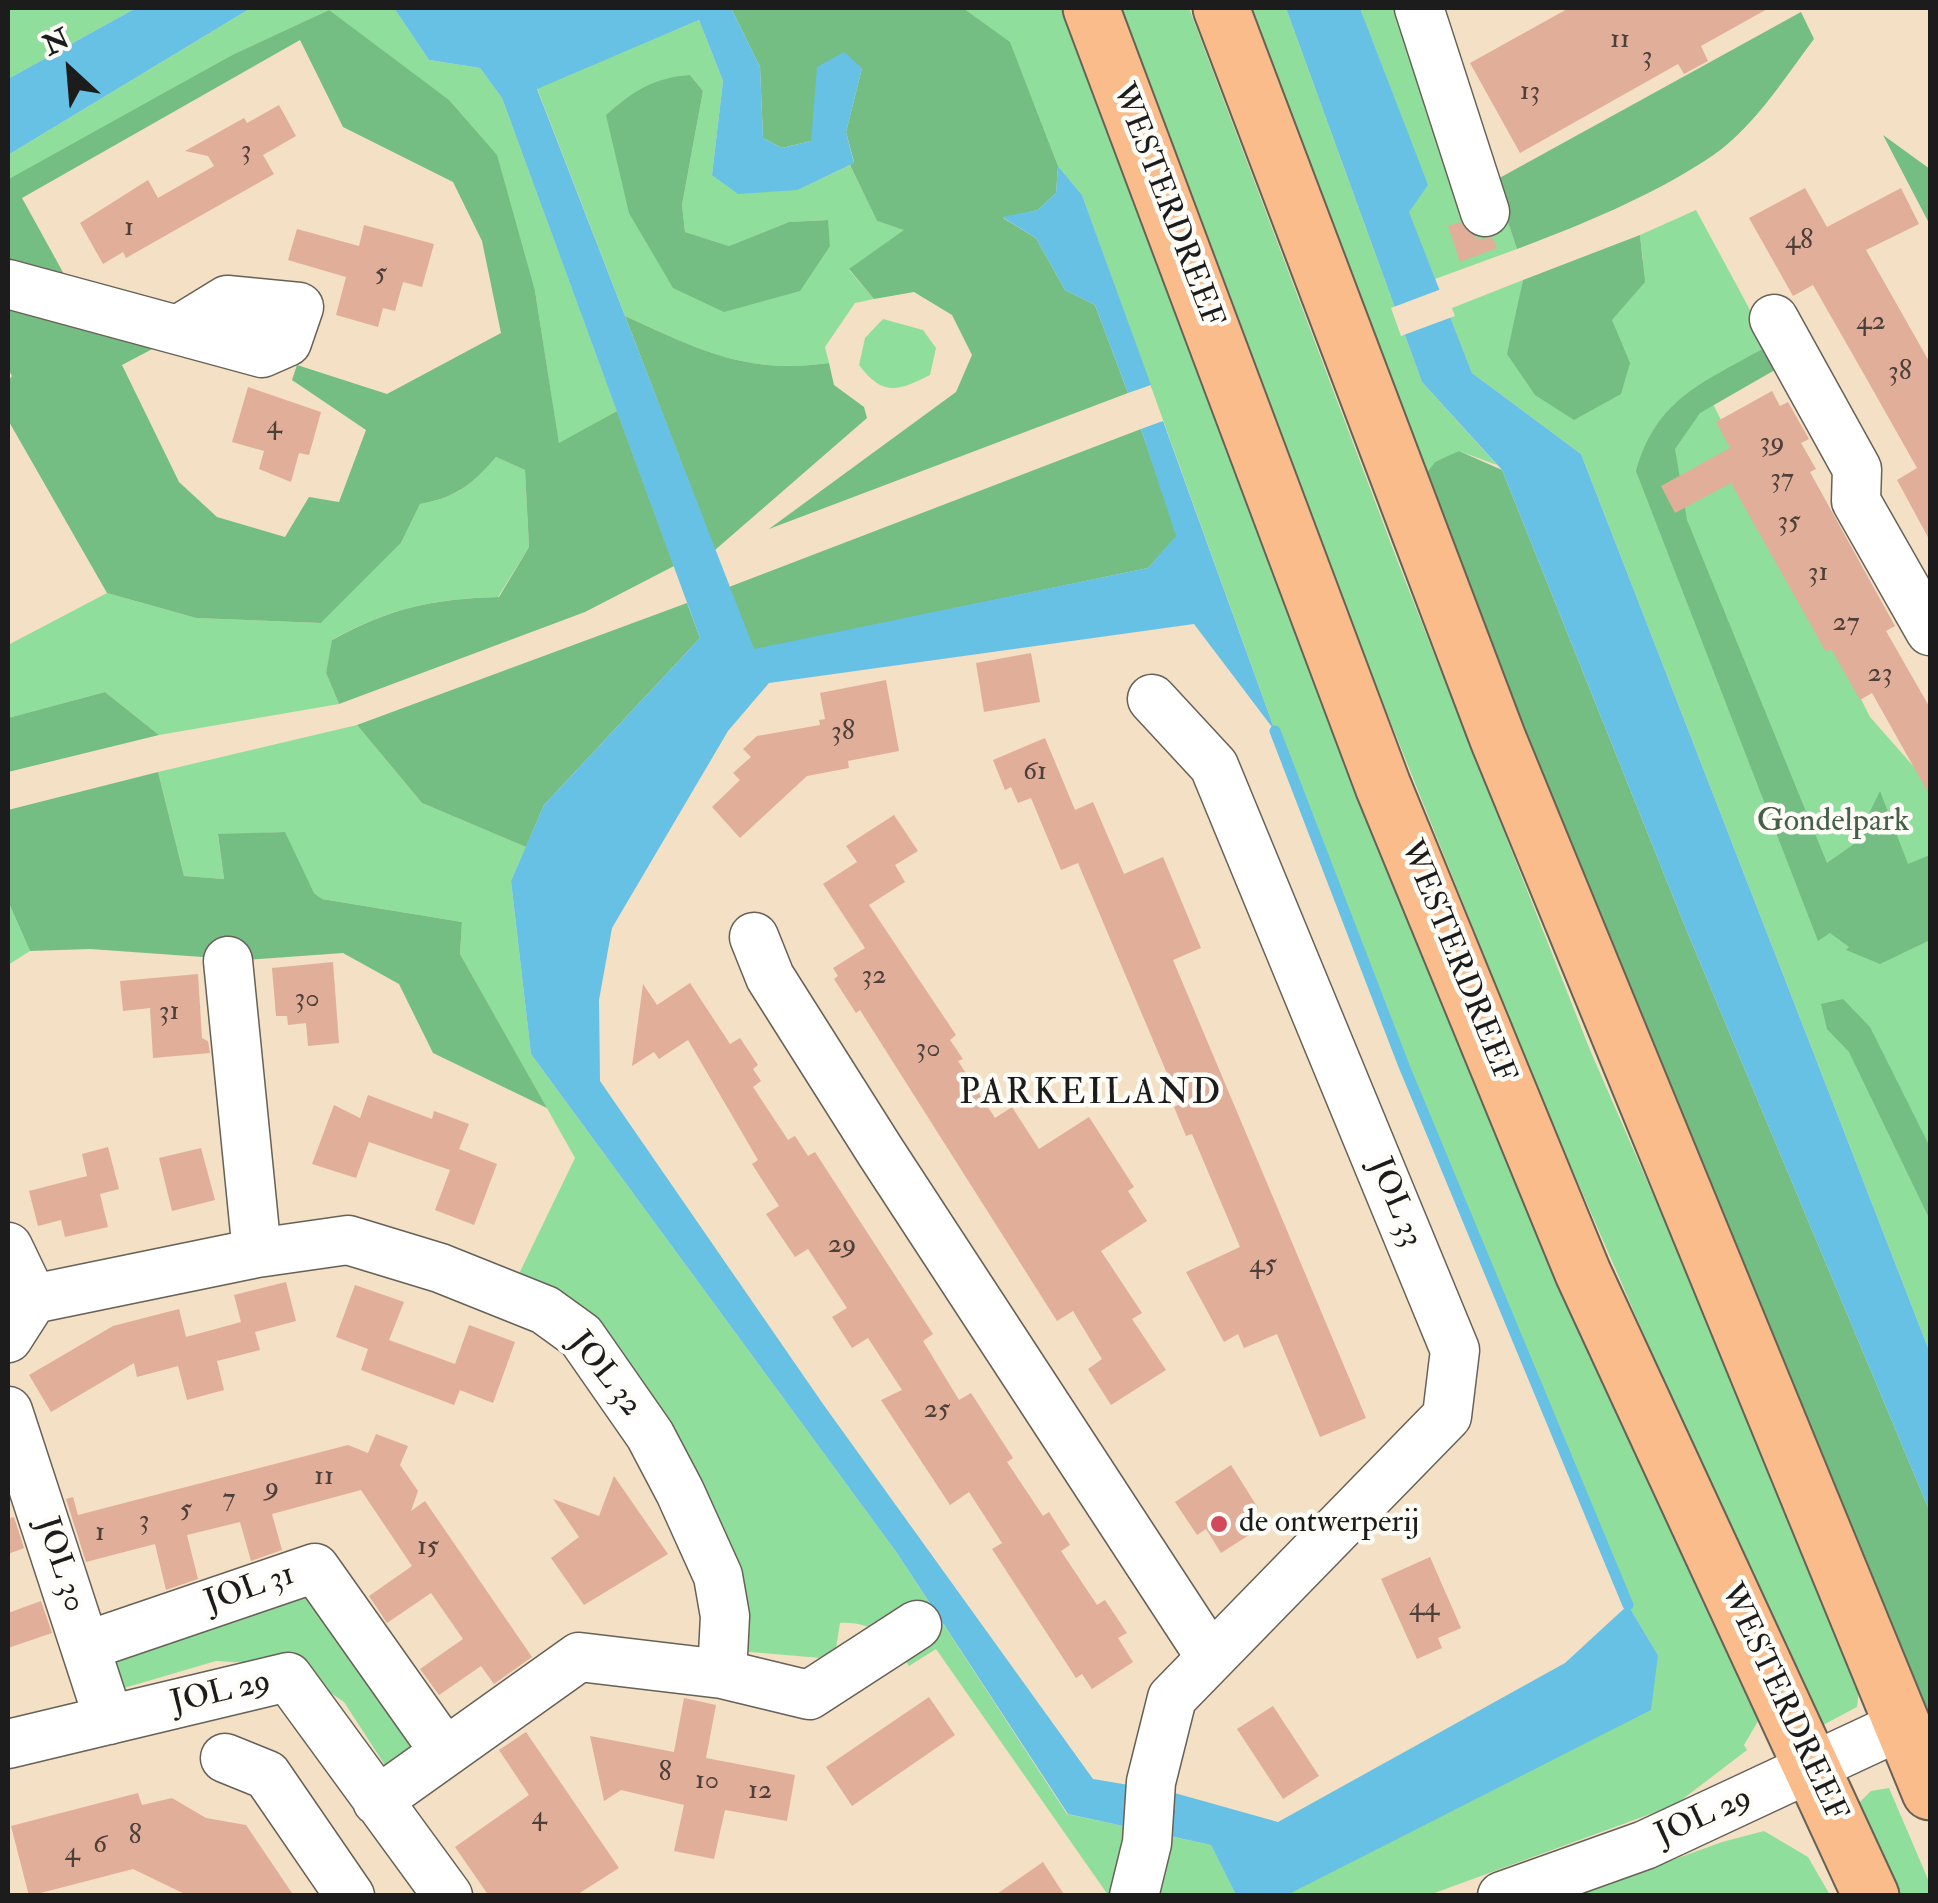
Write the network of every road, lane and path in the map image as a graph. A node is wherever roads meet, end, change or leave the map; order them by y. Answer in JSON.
{"nodes":[{"id":1,"x":1092,"y":8,"type":"edge"},
{"id":2,"x":1221,"y":8,"type":"edge"},
{"id":3,"x":1419,"y":8,"type":"edge"},
{"id":4,"x":1485,"y":212,"type":"dead end"},
{"id":5,"x":8,"y":284,"type":"edge"},
{"id":6,"x":1774,"y":318,"type":"dead end"},
{"id":7,"x":178,"y":330,"type":"dead end"},
{"id":8,"x":1930,"y":630,"type":"edge"},
{"id":9,"x":1152,"y":699,"type":"dead end"},
{"id":10,"x":754,"y":937,"type":"dead end"},
{"id":11,"x":228,"y":961,"type":"dead end"},
{"id":12,"x":8,"y":1247,"type":"edge"},
{"id":13,"x":257,"y":1252,"type":"junction"},
{"id":14,"x":33,"y":1299,"type":"junction"},
{"id":15,"x":8,"y":1338,"type":"edge"},
{"id":16,"x":8,"y":1411,"type":"edge"},
{"id":17,"x":917,"y":1625,"type":"dead end"},
{"id":18,"x":86,"y":1646,"type":"junction"},
{"id":19,"x":1211,"y":1658,"type":"junction"},
{"id":20,"x":722,"y":1674,"type":"junction"},
{"id":21,"x":108,"y":1720,"type":"junction"},
{"id":22,"x":1900,"y":1726,"type":"junction"},
{"id":23,"x":8,"y":1744,"type":"edge"},
{"id":24,"x":445,"y":1752,"type":"junction"},
{"id":25,"x":225,"y":1758,"type":"dead end"},
{"id":26,"x":1813,"y":1769,"type":"junction"},
{"id":27,"x":1930,"y":1792,"type":"edge"},
{"id":28,"x":377,"y":1801,"type":"junction"},
{"id":29,"x":350,"y":1896,"type":"edge"},
{"id":30,"x":448,"y":1896,"type":"edge"},
{"id":31,"x":1134,"y":1896,"type":"edge"},
{"id":32,"x":1502,"y":1896,"type":"edge"},
{"id":33,"x":1871,"y":1896,"type":"edge"}],
"edges":[{"from":1,"to":26,"type":"main road","name":"WESTERDREEF"},
{"from":2,"to":22,"type":"main road"},
{"from":3,"to":4,"type":"street"},
{"from":5,"to":7,"type":"street"},
{"from":6,"to":8,"type":"street"},
{"from":9,"to":19,"type":"street","name":"JOL 33"},
{"from":10,"to":19,"type":"street"},
{"from":11,"to":13,"type":"street"},
{"from":12,"to":14,"type":"street"},
{"from":13,"to":14,"type":"street","name":"JOL 32"},
{"from":13,"to":20,"type":"street","name":"JOL 32"},
{"from":14,"to":15,"type":"street"},
{"from":16,"to":18,"type":"street","name":"JOL 30"},
{"from":17,"to":20,"type":"street"},
{"from":18,"to":21,"type":"street","name":"JOL 30"},
{"from":18,"to":24,"type":"street","name":"JOL 31"},
{"from":19,"to":31,"type":"street","name":"JOL 33"},
{"from":20,"to":24,"type":"street"},
{"from":21,"to":23,"type":"street","name":"JOL 29"},
{"from":21,"to":28,"type":"street","name":"JOL 29"},
{"from":22,"to":26,"type":"street","name":"JOL 29"},
{"from":22,"to":27,"type":"main road"},
{"from":24,"to":28,"type":"street"},
{"from":25,"to":29,"type":"street","name":"JOL 29"},
{"from":26,"to":32,"type":"street","name":"JOL 29"},
{"from":26,"to":33,"type":"main road","name":"WESTERDREEF"},
{"from":28,"to":30,"type":"street","name":"JOL 29"}]}
